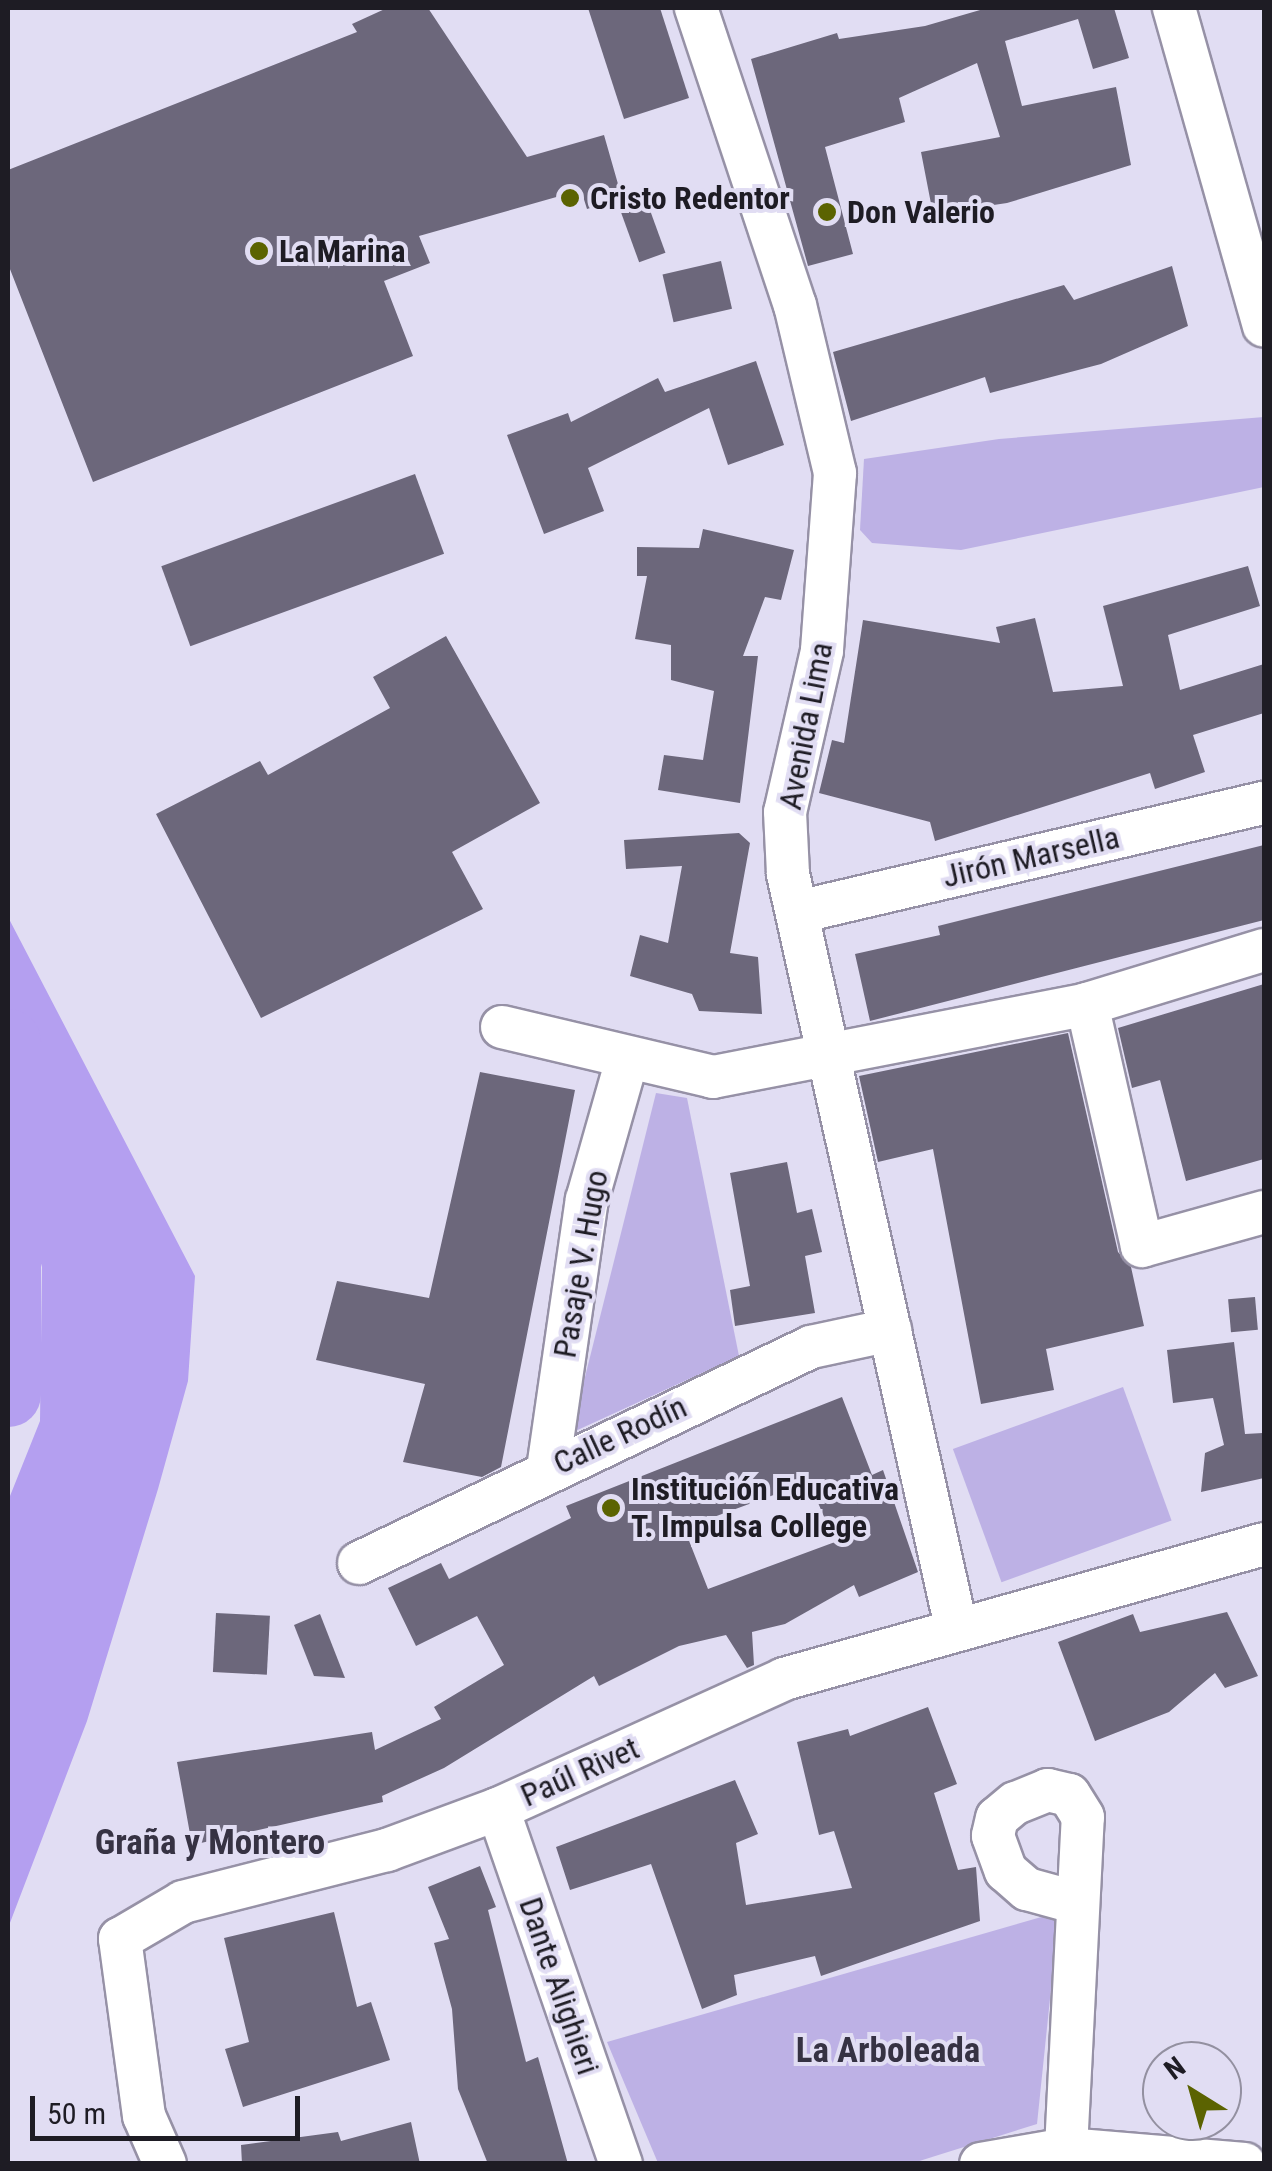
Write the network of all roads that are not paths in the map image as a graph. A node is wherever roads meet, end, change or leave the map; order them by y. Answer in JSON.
{"nodes":[{"id":1,"x":696,"y":8,"type":"edge"},
{"id":2,"x":1174,"y":8,"type":"edge"},
{"id":3,"x":1264,"y":326,"type":"edge"},
{"id":4,"x":1264,"y":802,"type":"edge"},
{"id":5,"x":798,"y":912,"type":"junction"},
{"id":6,"x":1264,"y":950,"type":"edge"},
{"id":7,"x":1087,"y":1004,"type":"junction"},
{"id":8,"x":502,"y":1027,"type":"dead end"},
{"id":9,"x":833,"y":1053,"type":"junction"},
{"id":10,"x":626,"y":1063,"type":"junction"},
{"id":11,"x":1264,"y":1212,"type":"edge"},
{"id":12,"x":890,"y":1330,"type":"junction"},
{"id":13,"x":548,"y":1468,"type":"junction"},
{"id":14,"x":1264,"y":1544,"type":"edge"},
{"id":15,"x":359,"y":1563,"type":"dead end"},
{"id":16,"x":956,"y":1627,"type":"junction"},
{"id":17,"x":498,"y":1810,"type":"junction"},
{"id":18,"x":1074,"y":1902,"type":"dead end"},
{"id":19,"x":1066,"y":2150,"type":"junction"},
{"id":20,"x":165,"y":2164,"type":"edge"},
{"id":21,"x":620,"y":2164,"type":"edge"},
{"id":22,"x":982,"y":2164,"type":"edge"},
{"id":23,"x":1244,"y":2164,"type":"edge"}],
"edges":[{"from":1,"to":5,"type":"street","name":"Avenida Lima"},
{"from":2,"to":3,"type":"street"},
{"from":4,"to":5,"type":"street","name":"Jirón Marsella"},
{"from":5,"to":9,"type":"street","name":"Avenida Lima"},
{"from":6,"to":7,"type":"street"},
{"from":7,"to":9,"type":"street"},
{"from":7,"to":11,"type":"street"},
{"from":8,"to":10,"type":"street"},
{"from":9,"to":10,"type":"street"},
{"from":9,"to":12,"type":"street","name":"Avenida Lima"},
{"from":10,"to":13,"type":"street","name":"Pasaje V. Hugo"},
{"from":12,"to":13,"type":"street","name":"Calle Rodín"},
{"from":12,"to":16,"type":"street","name":"Avenida Lima"},
{"from":13,"to":15,"type":"street","name":"Calle Rodín"},
{"from":14,"to":16,"type":"street","name":"Paúl Rivet"},
{"from":16,"to":17,"type":"street","name":"Paúl Rivet"},
{"from":17,"to":20,"type":"street","name":"Paúl Rivet"},
{"from":17,"to":21,"type":"street","name":"Dante Alighieri"},
{"from":18,"to":19,"type":"street"},
{"from":19,"to":22,"type":"street"},
{"from":19,"to":23,"type":"street"}]}
